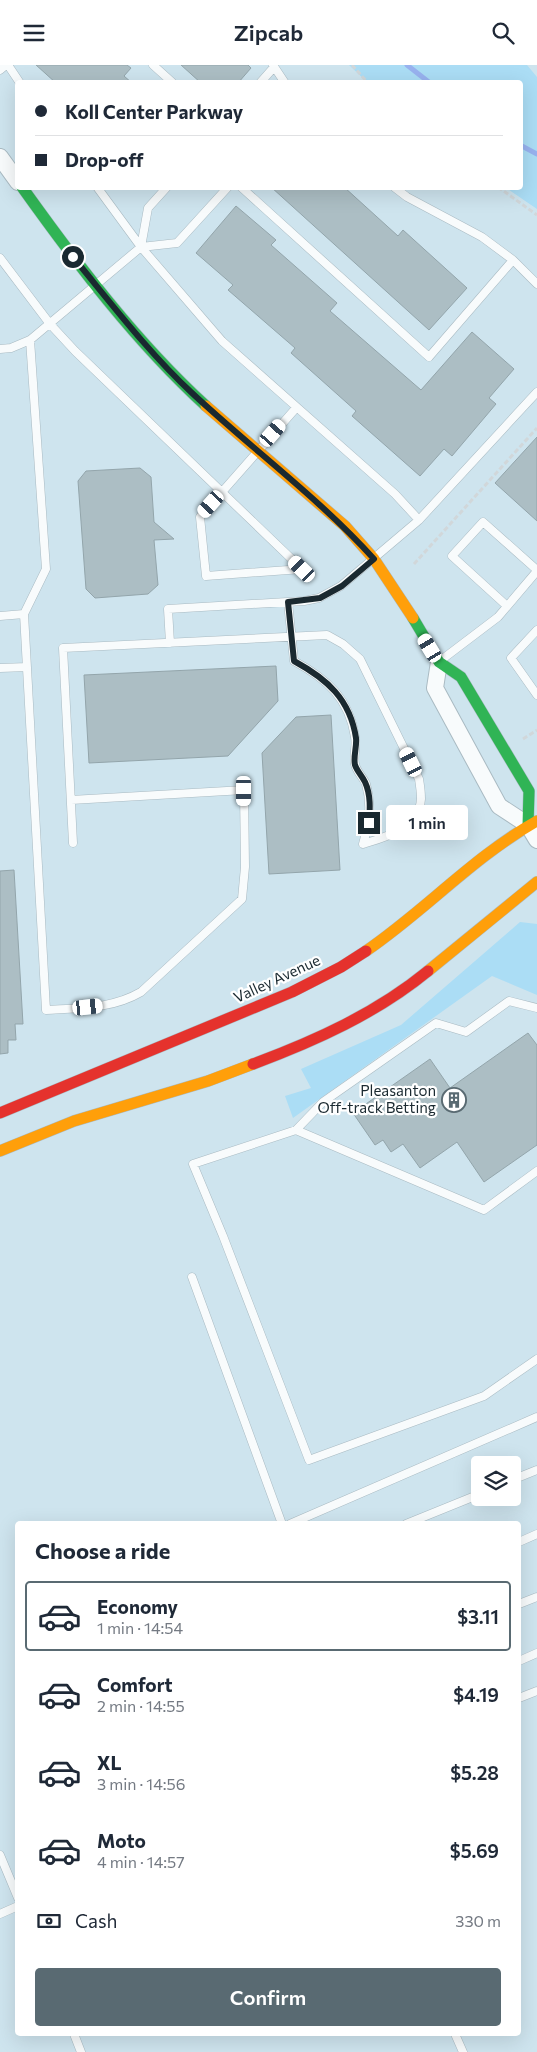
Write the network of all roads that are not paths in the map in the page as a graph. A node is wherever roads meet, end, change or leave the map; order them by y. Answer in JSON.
{"nodes":[{"id":1,"x":7,"y":65,"type":"edge"},
{"id":2,"x":153,"y":65,"type":"edge"},
{"id":3,"x":273,"y":66,"type":"edge"},
{"id":4,"x":0,"y":70,"type":"edge"},
{"id":5,"x":18,"y":80,"type":"edge"},
{"id":6,"x":170,"y":80,"type":"edge"},
{"id":7,"x":262,"y":80,"type":"edge"},
{"id":8,"x":283,"y":80,"type":"edge"},
{"id":9,"x":0,"y":157,"type":"edge"},
{"id":10,"x":15,"y":178,"type":"edge"},
{"id":11,"x":24,"y":190,"type":"edge"},
{"id":12,"x":99,"y":190,"type":"edge"},
{"id":13,"x":164,"y":190,"type":"edge"},
{"id":14,"x":225,"y":190,"type":"edge"},
{"id":15,"x":244,"y":190,"type":"edge"},
{"id":16,"x":398,"y":190,"type":"edge"},
{"id":17,"x":141,"y":247,"type":"junction"},
{"id":18,"x":0,"y":258,"type":"edge"},
{"id":19,"x":513,"y":260,"type":"junction"},
{"id":20,"x":537,"y":284,"type":"edge"},
{"id":21,"x":96,"y":285,"type":"junction"},
{"id":22,"x":50,"y":324,"type":"junction"},
{"id":23,"x":30,"y":340,"type":"junction"},
{"id":24,"x":0,"y":349,"type":"edge"},
{"id":25,"x":537,"y":392,"type":"edge"},
{"id":26,"x":296,"y":407,"type":"junction"},
{"id":27,"x":257,"y":451,"type":"junction"},
{"id":28,"x":222,"y":492,"type":"junction"},
{"id":29,"x":419,"y":520,"type":"junction"},
{"id":30,"x":374,"y":559,"type":"junction"},
{"id":31,"x":537,"y":571,"type":"edge"},
{"id":32,"x":288,"y":602,"type":"junction"},
{"id":33,"x":507,"y":606,"type":"junction"},
{"id":34,"x":24,"y":614,"type":"junction"},
{"id":35,"x":0,"y":616,"type":"edge"},
{"id":36,"x":537,"y":630,"type":"edge"},
{"id":37,"x":292,"y":637,"type":"junction"},
{"id":38,"x":170,"y":643,"type":"junction"},
{"id":39,"x":439,"y":662,"type":"junction"},
{"id":40,"x":27,"y":667,"type":"junction"},
{"id":41,"x":0,"y":668,"type":"edge"},
{"id":42,"x":537,"y":695,"type":"edge"},
{"id":43,"x":71,"y":800,"type":"junction"},
{"id":44,"x":533,"y":823,"type":"edge"},
{"id":45,"x":537,"y":840,"type":"edge"},
{"id":46,"x":73,"y":843,"type":"dead end"},
{"id":47,"x":537,"y":882,"type":"edge"},
{"id":48,"x":537,"y":1009,"type":"edge"},
{"id":49,"x":0,"y":1113,"type":"edge"},
{"id":50,"x":296,"y":1130,"type":"junction"},
{"id":51,"x":0,"y":1151,"type":"edge"},
{"id":52,"x":537,"y":1171,"type":"edge"},
{"id":53,"x":192,"y":1277,"type":"dead end"},
{"id":54,"x":537,"y":1359,"type":"edge"},
{"id":55,"x":537,"y":1417,"type":"edge"},
{"id":56,"x":537,"y":1470,"type":"edge"},
{"id":57,"x":521,"y":1476,"type":"edge"},
{"id":58,"x":471,"y":1497,"type":"edge"},
{"id":59,"x":281,"y":1521,"type":"edge"},
{"id":60,"x":297,"y":1521,"type":"edge"},
{"id":61,"x":413,"y":1521,"type":"edge"},
{"id":62,"x":537,"y":1534,"type":"edge"},
{"id":63,"x":521,"y":1541,"type":"edge"},
{"id":64,"x":537,"y":1597,"type":"edge"},
{"id":65,"x":521,"y":1603,"type":"edge"},
{"id":66,"x":537,"y":1653,"type":"edge"},
{"id":67,"x":521,"y":1660,"type":"edge"},
{"id":68,"x":537,"y":1691,"type":"edge"},
{"id":69,"x":521,"y":1697,"type":"edge"},
{"id":70,"x":0,"y":1855,"type":"edge"},
{"id":71,"x":15,"y":1891,"type":"edge"},
{"id":72,"x":15,"y":1907,"type":"edge"},
{"id":73,"x":0,"y":1914,"type":"edge"},
{"id":74,"x":75,"y":2036,"type":"edge"},
{"id":75,"x":456,"y":2036,"type":"edge"},
{"id":76,"x":81,"y":2052,"type":"edge"},
{"id":77,"x":463,"y":2052,"type":"edge"}],
"edges":[{"from":1,"to":4,"type":"lane"},
{"from":1,"to":5,"type":"lane"},
{"from":2,"to":6,"type":"lane"},
{"from":3,"to":7,"type":"lane"},
{"from":3,"to":8,"type":"lane"},
{"from":9,"to":10,"type":"street"},
{"from":11,"to":21,"type":"main road"},
{"from":12,"to":17,"type":"lane"},
{"from":13,"to":17,"type":"lane"},
{"from":14,"to":17,"type":"lane"},
{"from":15,"to":19,"type":"lane"},
{"from":16,"to":19,"type":"lane"},
{"from":17,"to":21,"type":"lane"},
{"from":17,"to":26,"type":"lane"},
{"from":18,"to":22,"type":"lane"},
{"from":19,"to":20,"type":"lane"},
{"from":21,"to":22,"type":"lane"},
{"from":21,"to":27,"type":"main road"},
{"from":22,"to":23,"type":"lane"},
{"from":22,"to":28,"type":"lane"},
{"from":23,"to":24,"type":"lane"},
{"from":23,"to":34,"type":"lane"},
{"from":25,"to":29,"type":"lane"},
{"from":26,"to":27,"type":"lane"},
{"from":26,"to":29,"type":"lane"},
{"from":27,"to":28,"type":"lane"},
{"from":27,"to":30,"type":"main road"},
{"from":28,"to":28,"type":"lane"},
{"from":29,"to":30,"type":"lane"},
{"from":30,"to":32,"type":"lane"},
{"from":30,"to":39,"type":"main road"},
{"from":31,"to":33,"type":"lane"},
{"from":31,"to":33,"type":"lane"},
{"from":32,"to":37,"type":"lane"},
{"from":32,"to":38,"type":"lane"},
{"from":33,"to":39,"type":"lane"},
{"from":34,"to":35,"type":"lane"},
{"from":34,"to":40,"type":"lane"},
{"from":36,"to":42,"type":"lane"},
{"from":37,"to":37,"type":"lane"},
{"from":37,"to":38,"type":"lane"},
{"from":38,"to":43,"type":"lane"},
{"from":39,"to":44,"type":"main road"},
{"from":39,"to":44,"type":"street"},
{"from":40,"to":41,"type":"lane"},
{"from":40,"to":43,"type":"lane"},
{"from":43,"to":46,"type":"lane"},
{"from":44,"to":45,"type":"street"},
{"from":44,"to":49,"type":"main road","name":"Valley Avenue"},
{"from":47,"to":51,"type":"main road"},
{"from":48,"to":50,"type":"lane"},
{"from":50,"to":52,"type":"lane"},
{"from":50,"to":54,"type":"lane"},
{"from":53,"to":59,"type":"lane"},
{"from":55,"to":60,"type":"lane"},
{"from":56,"to":57,"type":"lane"},
{"from":58,"to":61,"type":"lane"},
{"from":62,"to":63,"type":"lane"},
{"from":64,"to":65,"type":"lane"},
{"from":66,"to":67,"type":"lane"},
{"from":68,"to":69,"type":"lane"},
{"from":70,"to":71,"type":"lane"},
{"from":72,"to":73,"type":"lane"},
{"from":74,"to":76,"type":"lane"},
{"from":75,"to":77,"type":"lane"}]}
